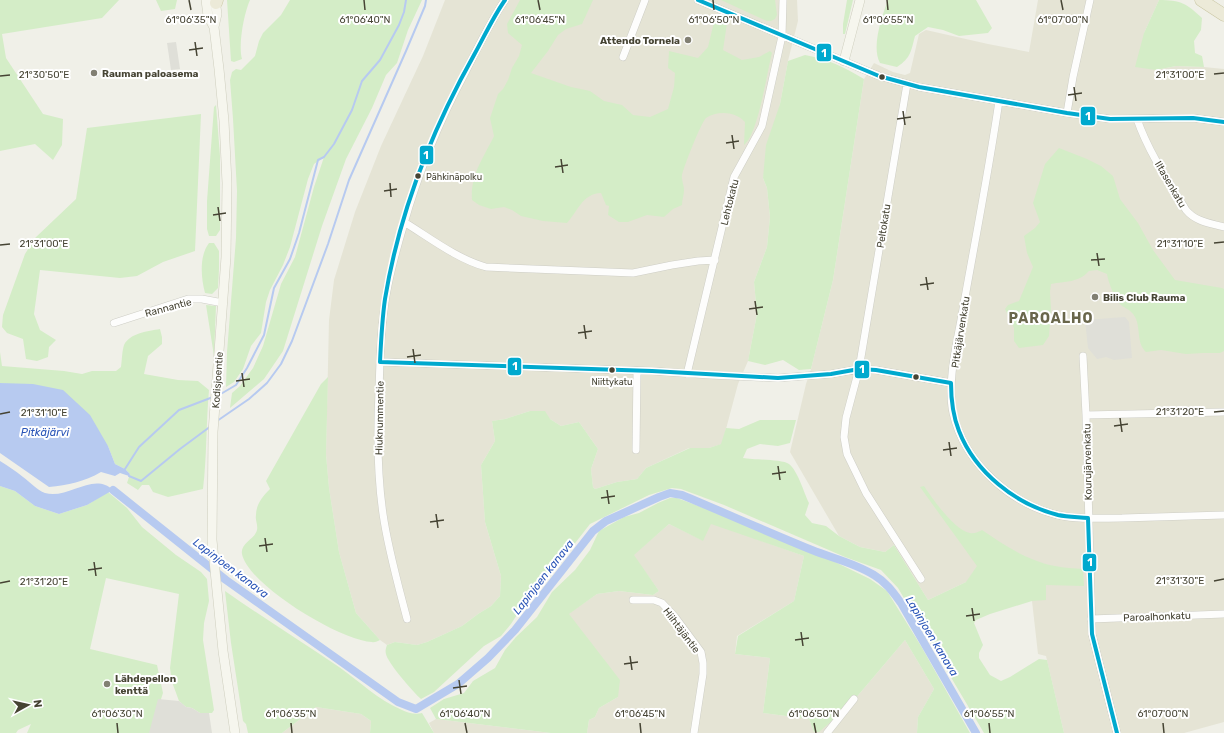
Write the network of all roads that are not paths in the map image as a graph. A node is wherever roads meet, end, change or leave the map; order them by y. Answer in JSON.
{"nodes":[{"id":1,"x":505,"y":0,"type":"edge"},
{"id":2,"x":645,"y":0,"type":"edge"},
{"id":3,"x":698,"y":0,"type":"edge"},
{"id":4,"x":783,"y":0,"type":"edge"},
{"id":5,"x":860,"y":0,"type":"edge"},
{"id":6,"x":1090,"y":0,"type":"edge"},
{"id":7,"x":1200,"y":0,"type":"edge"},
{"id":8,"x":213,"y":1,"type":"edge"},
{"id":9,"x":1224,"y":15,"type":"edge"},
{"id":10,"x":782,"y":36,"type":"junction"},
{"id":11,"x":624,"y":56,"type":"dead end"},
{"id":12,"x":844,"y":61,"type":"junction"},
{"id":13,"x":908,"y":84,"type":"junction"},
{"id":14,"x":999,"y":101,"type":"junction"},
{"id":15,"x":1067,"y":113,"type":"junction"},
{"id":16,"x":1137,"y":119,"type":"junction"},
{"id":17,"x":1224,"y":122,"type":"edge"},
{"id":18,"x":404,"y":222,"type":"junction"},
{"id":19,"x":1224,"y":227,"type":"edge"},
{"id":20,"x":715,"y":260,"type":"junction"},
{"id":21,"x":223,"y":303,"type":"junction"},
{"id":22,"x":114,"y":323,"type":"dead end"},
{"id":23,"x":1083,"y":356,"type":"dead end"},
{"id":24,"x":380,"y":362,"type":"junction"},
{"id":25,"x":859,"y":369,"type":"junction"},
{"id":26,"x":637,"y":371,"type":"junction"},
{"id":27,"x":689,"y":374,"type":"junction"},
{"id":28,"x":952,"y":383,"type":"junction"},
{"id":29,"x":1224,"y":412,"type":"edge"},
{"id":30,"x":1086,"y":415,"type":"junction"},
{"id":31,"x":636,"y":450,"type":"dead end"},
{"id":32,"x":1224,"y":515,"type":"edge"},
{"id":33,"x":1088,"y":518,"type":"junction"},
{"id":34,"x":921,"y":579,"type":"dead end"},
{"id":35,"x":634,"y":600,"type":"dead end"},
{"id":36,"x":1224,"y":614,"type":"edge"},
{"id":37,"x":407,"y":618,"type":"dead end"},
{"id":38,"x":1091,"y":619,"type":"junction"},
{"id":39,"x":854,"y":699,"type":"dead end"},
{"id":40,"x":235,"y":733,"type":"edge"},
{"id":41,"x":694,"y":733,"type":"edge"},
{"id":42,"x":827,"y":733,"type":"edge"},
{"id":43,"x":1118,"y":733,"type":"edge"}],
"edges":[{"from":1,"to":18,"type":"street","name":"Hiuknummentie"},
{"from":2,"to":11,"type":"street"},
{"from":3,"to":10,"type":"street"},
{"from":4,"to":10,"type":"street","name":"Lehtokatu"},
{"from":5,"to":12,"type":"street"},
{"from":6,"to":15,"type":"street"},
{"from":7,"to":9,"type":"highway"},
{"from":8,"to":21,"type":"street","name":"Kodisjoentie"},
{"from":10,"to":12,"type":"street"},
{"from":10,"to":20,"type":"street","name":"Lehtokatu"},
{"from":12,"to":13,"type":"street"},
{"from":13,"to":14,"type":"street"},
{"from":13,"to":25,"type":"street","name":"Peltokatu"},
{"from":14,"to":15,"type":"street"},
{"from":14,"to":28,"type":"street","name":"Pitkäjärvenkatu"},
{"from":15,"to":16,"type":"street"},
{"from":16,"to":17,"type":"street"},
{"from":16,"to":19,"type":"street","name":"Iltasenkatu"},
{"from":18,"to":20,"type":"street"},
{"from":18,"to":24,"type":"street","name":"Hiuknummentie"},
{"from":20,"to":27,"type":"street","name":"Lehtokatu"},
{"from":21,"to":22,"type":"street","name":"Rannantie"},
{"from":21,"to":40,"type":"street","name":"Kodisjoentie"},
{"from":23,"to":30,"type":"street","name":"Kourujärvenkatu"},
{"from":24,"to":26,"type":"street"},
{"from":24,"to":37,"type":"street","name":"Hiuknummentie"},
{"from":25,"to":27,"type":"street"},
{"from":25,"to":28,"type":"street"},
{"from":25,"to":34,"type":"street","name":"Peltokatu"},
{"from":26,"to":27,"type":"street"},
{"from":26,"to":31,"type":"street"},
{"from":28,"to":33,"type":"street","name":"Pitkäjärvenkatu"},
{"from":29,"to":30,"type":"street"},
{"from":30,"to":33,"type":"street","name":"Kourujärvenkatu"},
{"from":32,"to":33,"type":"street","name":"Pitkäjärvenkatu"},
{"from":33,"to":38,"type":"street","name":"Kourujärvenkatu"},
{"from":35,"to":41,"type":"street","name":"Hiihtäjäntie"},
{"from":36,"to":38,"type":"street","name":"Paroalhonkatu"},
{"from":38,"to":43,"type":"street","name":"Kourujärvenkatu"},
{"from":39,"to":42,"type":"street"}]}
